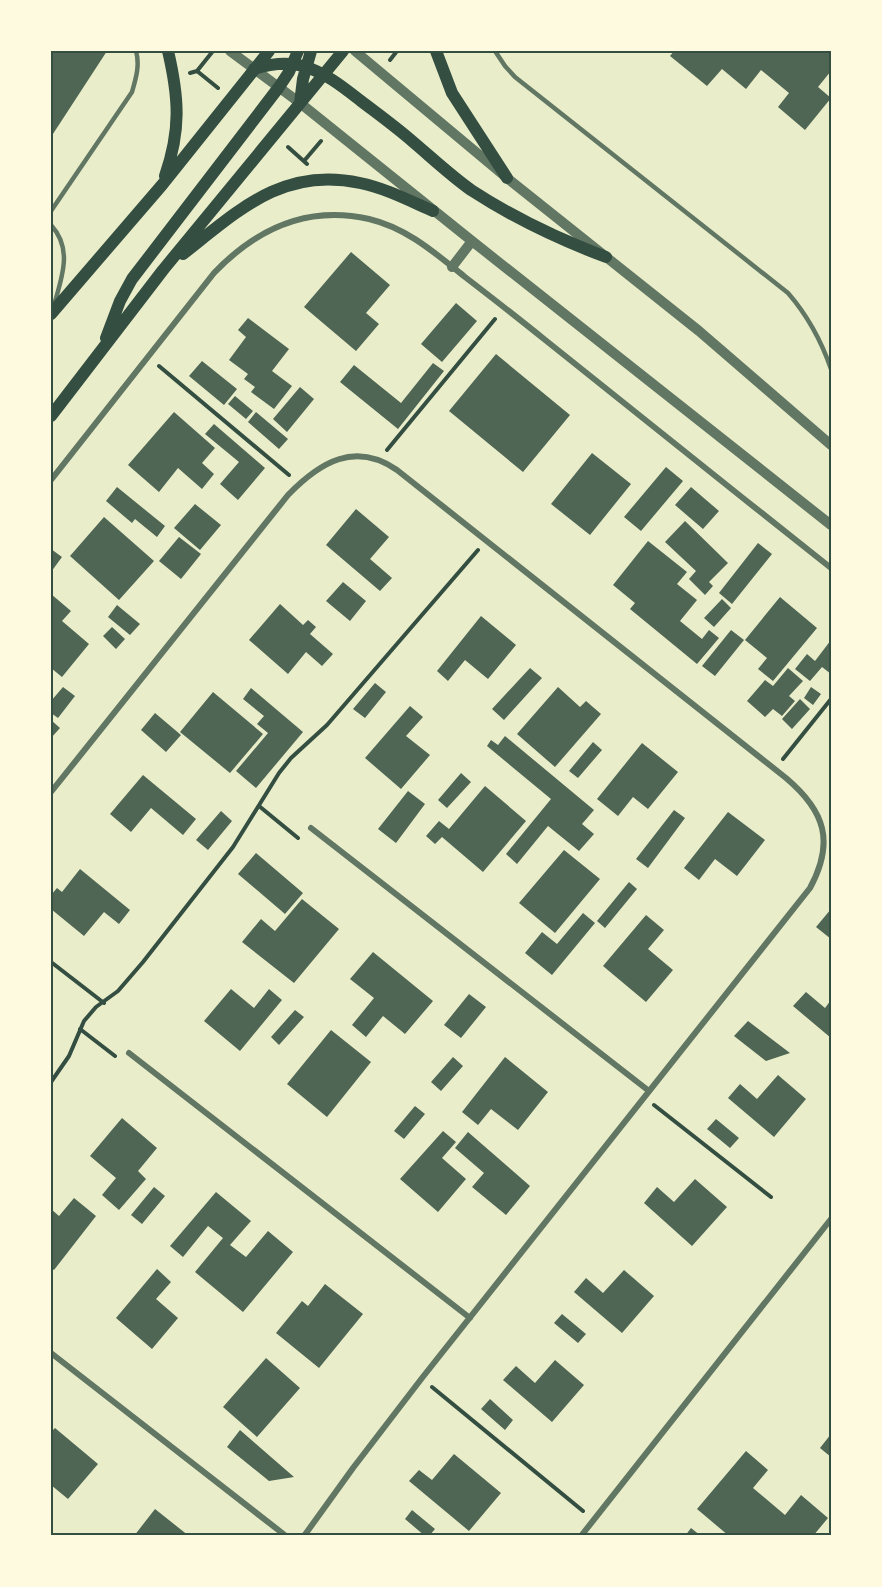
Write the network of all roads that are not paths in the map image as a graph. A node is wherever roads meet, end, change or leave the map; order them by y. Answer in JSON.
{"nodes":[{"id":1,"x":136,"y":51,"type":"edge"},
{"id":2,"x":168,"y":51,"type":"edge"},
{"id":3,"x":230,"y":51,"type":"edge"},
{"id":4,"x":269,"y":51,"type":"edge"},
{"id":5,"x":298,"y":51,"type":"edge"},
{"id":6,"x":311,"y":51,"type":"edge"},
{"id":7,"x":343,"y":51,"type":"edge"},
{"id":8,"x":355,"y":51,"type":"edge"},
{"id":9,"x":436,"y":51,"type":"edge"},
{"id":10,"x":495,"y":51,"type":"edge"},
{"id":11,"x":299,"y":66,"type":"junction"},
{"id":12,"x":254,"y":69,"type":"junction"},
{"id":13,"x":324,"y":74,"type":"junction"},
{"id":14,"x":279,"y":87,"type":"junction"},
{"id":15,"x":300,"y":103,"type":"junction"},
{"id":16,"x":507,"y":178,"type":"junction"},
{"id":17,"x":162,"y":185,"type":"junction"},
{"id":18,"x":51,"y":211,"type":"edge"},
{"id":19,"x":433,"y":211,"type":"junction"},
{"id":20,"x":51,"y":225,"type":"edge"},
{"id":21,"x":472,"y":241,"type":"junction"},
{"id":22,"x":606,"y":257,"type":"junction"},
{"id":23,"x":452,"y":267,"type":"junction"},
{"id":24,"x":163,"y":270,"type":"junction"},
{"id":25,"x":52,"y":313,"type":"edge"},
{"id":26,"x":103,"y":347,"type":"junction"},
{"id":27,"x":831,"y":369,"type":"edge"},
{"id":28,"x":51,"y":416,"type":"edge"},
{"id":29,"x":831,"y":445,"type":"edge"},
{"id":30,"x":51,"y":480,"type":"edge"},
{"id":31,"x":831,"y":525,"type":"edge"},
{"id":32,"x":831,"y":568,"type":"edge"},
{"id":33,"x":51,"y":792,"type":"edge"},
{"id":34,"x":311,"y":828,"type":"dead end"},
{"id":35,"x":129,"y":1053,"type":"dead end"},
{"id":36,"x":649,"y":1091,"type":"junction"},
{"id":37,"x":831,"y":1219,"type":"edge"},
{"id":38,"x":470,"y":1318,"type":"junction"},
{"id":39,"x":51,"y":1353,"type":"edge"},
{"id":40,"x":286,"y":1536,"type":"edge"},
{"id":41,"x":304,"y":1536,"type":"edge"},
{"id":42,"x":581,"y":1536,"type":"edge"}],
"edges":[{"from":1,"to":18,"type":"lane"},
{"from":2,"to":17,"type":"main road"},
{"from":3,"to":12,"type":"street"},
{"from":4,"to":12,"type":"main road"},
{"from":5,"to":11,"type":"main road"},
{"from":6,"to":11,"type":"main road"},
{"from":7,"to":13,"type":"main road"},
{"from":8,"to":16,"type":"street"},
{"from":9,"to":16,"type":"main road"},
{"from":10,"to":27,"type":"lane"},
{"from":11,"to":12,"type":"main road"},
{"from":11,"to":13,"type":"main road"},
{"from":11,"to":14,"type":"main road"},
{"from":11,"to":15,"type":"main road"},
{"from":12,"to":14,"type":"street"},
{"from":12,"to":17,"type":"main road"},
{"from":13,"to":15,"type":"main road"},
{"from":13,"to":22,"type":"main road"},
{"from":14,"to":15,"type":"street"},
{"from":14,"to":26,"type":"main road"},
{"from":15,"to":19,"type":"street"},
{"from":15,"to":24,"type":"main road"},
{"from":16,"to":22,"type":"street"},
{"from":17,"to":25,"type":"main road"},
{"from":19,"to":21,"type":"street"},
{"from":19,"to":24,"type":"main road"},
{"from":20,"to":25,"type":"lane"},
{"from":21,"to":23,"type":"street"},
{"from":21,"to":31,"type":"street"},
{"from":22,"to":29,"type":"street"},
{"from":23,"to":30,"type":"street"},
{"from":23,"to":32,"type":"street"},
{"from":24,"to":26,"type":"main road"},
{"from":26,"to":28,"type":"main road"},
{"from":33,"to":36,"type":"street"},
{"from":34,"to":36,"type":"street"},
{"from":35,"to":38,"type":"street"},
{"from":36,"to":38,"type":"street"},
{"from":37,"to":42,"type":"street"},
{"from":38,"to":41,"type":"street"},
{"from":39,"to":40,"type":"street"}]}
